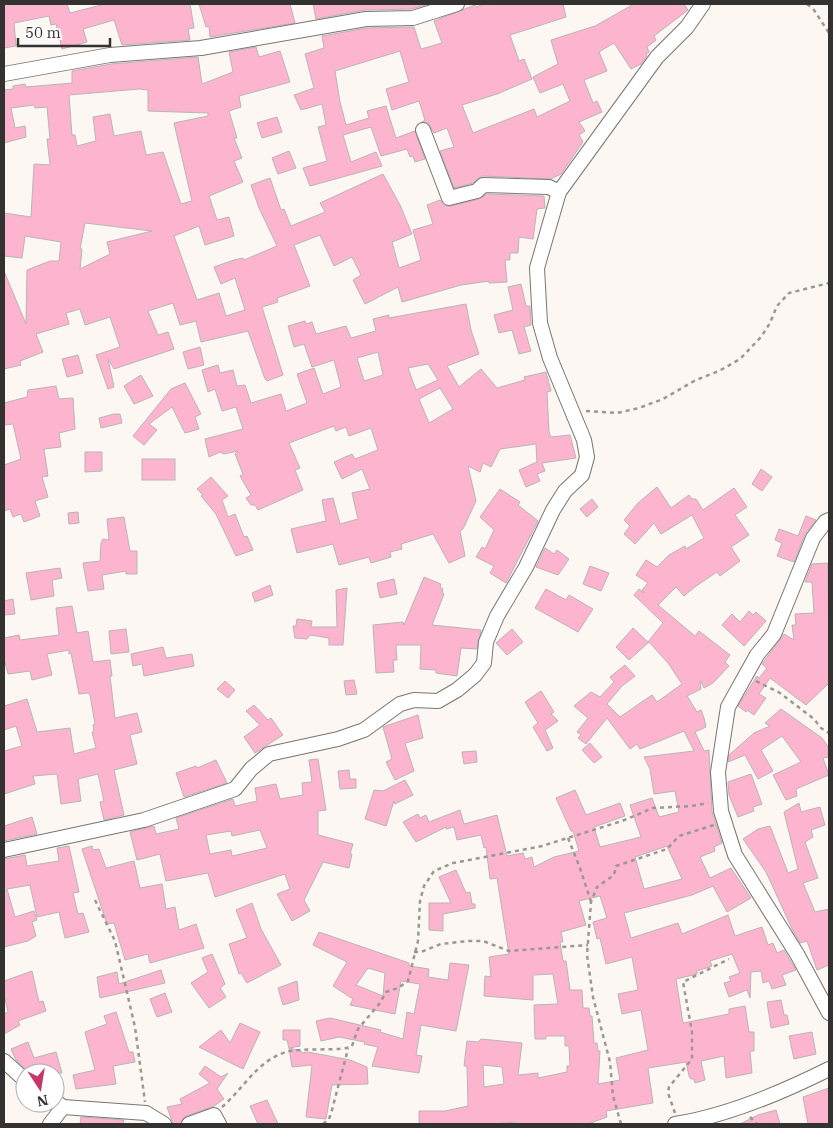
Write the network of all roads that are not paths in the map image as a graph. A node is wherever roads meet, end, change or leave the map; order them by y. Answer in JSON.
{"nodes":[{"id":1,"x":457,"y":4,"type":"edge"},
{"id":2,"x":703,"y":4,"type":"edge"},
{"id":3,"x":4,"y":74,"type":"edge"},
{"id":4,"x":423,"y":130,"type":"dead end"},
{"id":5,"x":559,"y":192,"type":"junction"},
{"id":6,"x":829,"y":520,"type":"edge"},
{"id":7,"x":4,"y":850,"type":"edge"},
{"id":8,"x":829,"y":1013,"type":"edge"},
{"id":9,"x":4,"y":1061,"type":"edge"},
{"id":10,"x":829,"y":1069,"type":"edge"},
{"id":11,"x":15,"y":1071,"type":"edge"},
{"id":12,"x":65,"y":1105,"type":"edge"},
{"id":13,"x":216,"y":1120,"type":"edge"},
{"id":14,"x":164,"y":1124,"type":"edge"},
{"id":15,"x":189,"y":1124,"type":"edge"},
{"id":16,"x":676,"y":1124,"type":"edge"}],
"edges":[{"from":1,"to":3,"type":"street"},
{"from":2,"to":5,"type":"street"},
{"from":4,"to":5,"type":"street"},
{"from":5,"to":7,"type":"street"},
{"from":6,"to":8,"type":"street"},
{"from":9,"to":11,"type":"street"},
{"from":10,"to":16,"type":"street"},
{"from":12,"to":14,"type":"street"},
{"from":13,"to":15,"type":"street"}]}
